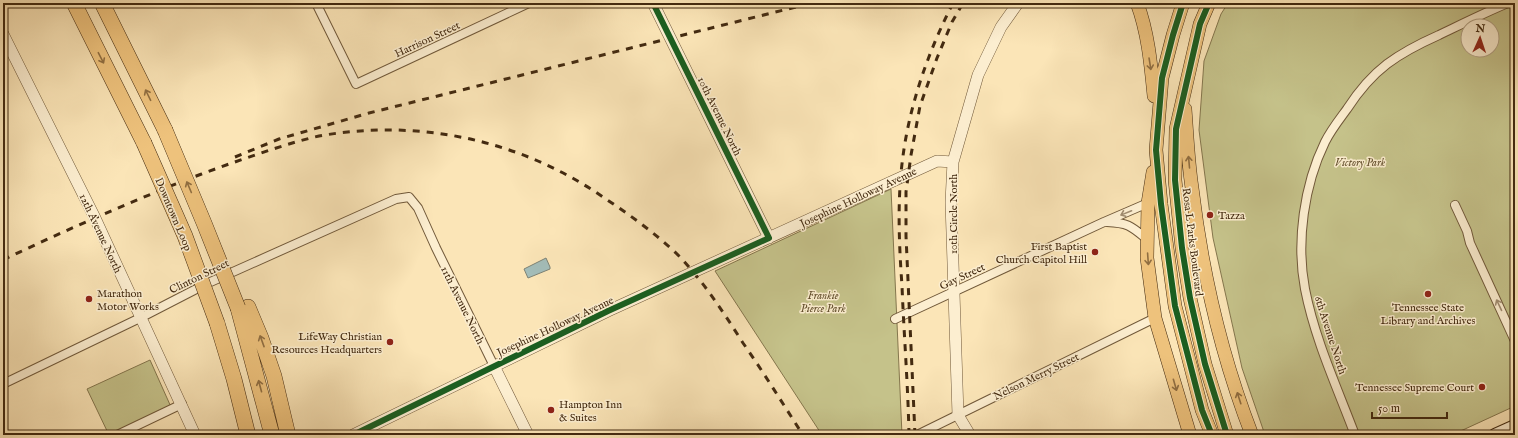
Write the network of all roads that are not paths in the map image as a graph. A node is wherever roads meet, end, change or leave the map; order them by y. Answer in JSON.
{"nodes":[{"id":1,"x":74,"y":3,"type":"edge"},
{"id":2,"x":316,"y":3,"type":"edge"},
{"id":3,"x":529,"y":3,"type":"edge"},
{"id":4,"x":653,"y":3,"type":"edge"},
{"id":5,"x":1018,"y":3,"type":"edge"},
{"id":6,"x":1137,"y":3,"type":"edge"},
{"id":7,"x":1183,"y":3,"type":"edge"},
{"id":8,"x":1208,"y":3,"type":"edge"},
{"id":9,"x":1508,"y":3,"type":"edge"},
{"id":10,"x":104,"y":7,"type":"edge"},
{"id":11,"x":3,"y":34,"type":"edge"},
{"id":12,"x":1184,"y":97,"type":"junction"},
{"id":13,"x":1157,"y":130,"type":"junction"},
{"id":14,"x":1156,"y":150,"type":"junction"},
{"id":15,"x":953,"y":162,"type":"junction"},
{"id":16,"x":409,"y":197,"type":"joint"},
{"id":17,"x":1148,"y":203,"type":"junction"},
{"id":18,"x":1456,"y":205,"type":"dead end"},
{"id":19,"x":1104,"y":222,"type":"junction"},
{"id":20,"x":769,"y":238,"type":"junction"},
{"id":21,"x":1148,"y":240,"type":"junction"},
{"id":22,"x":953,"y":292,"type":"junction"},
{"id":23,"x":243,"y":308,"type":"junction"},
{"id":24,"x":140,"y":318,"type":"junction"},
{"id":25,"x":1155,"y":318,"type":"junction"},
{"id":26,"x":895,"y":319,"type":"dead end"},
{"id":27,"x":1515,"y":341,"type":"edge"},
{"id":28,"x":494,"y":366,"type":"junction"},
{"id":29,"x":3,"y":384,"type":"edge"},
{"id":30,"x":182,"y":404,"type":"junction"},
{"id":31,"x":958,"y":415,"type":"junction"},
{"id":32,"x":1515,"y":426,"type":"edge"},
{"id":33,"x":271,"y":429,"type":"edge"},
{"id":34,"x":247,"y":430,"type":"edge"},
{"id":35,"x":117,"y":435,"type":"edge"},
{"id":36,"x":196,"y":435,"type":"edge"},
{"id":37,"x":288,"y":435,"type":"edge"},
{"id":38,"x":353,"y":435,"type":"edge"},
{"id":39,"x":528,"y":435,"type":"edge"},
{"id":40,"x":917,"y":435,"type":"edge"},
{"id":41,"x":970,"y":435,"type":"edge"},
{"id":42,"x":1190,"y":435,"type":"edge"},
{"id":43,"x":1212,"y":435,"type":"edge"},
{"id":44,"x":1227,"y":435,"type":"edge"},
{"id":45,"x":1252,"y":435,"type":"edge"},
{"id":46,"x":1355,"y":435,"type":"edge"},
{"id":47,"x":1495,"y":435,"type":"edge"}],
"edges":[{"from":1,"to":34,"type":"highway","name":"Downtown Loop","one_way":true,"bridge":true},
{"from":2,"to":3,"type":"street","name":"Harrison Street"},
{"from":4,"to":20,"type":"street","name":"10th Avenue North"},
{"from":5,"to":15,"type":"street","name":"10th Circle North"},
{"from":6,"to":13,"type":"main road","one_way":true},
{"from":7,"to":13,"type":"main road"},
{"from":8,"to":12,"type":"main road","name":"Rosa L Parks Boulevard"},
{"from":9,"to":46,"type":"street","name":"6th Avenue North"},
{"from":23,"to":10,"type":"highway","one_way":true,"bridge":true},
{"from":11,"to":24,"type":"street","name":"12th Avenue North"},
{"from":12,"to":44,"type":"main road","name":"Rosa L Parks Boulevard"},
{"from":45,"to":12,"type":"main road","one_way":true},
{"from":13,"to":14,"type":"main road"},
{"from":14,"to":17,"type":"main road"},
{"from":14,"to":43,"type":"main road"},
{"from":15,"to":20,"type":"street","name":"Josephine Holloway Avenue"},
{"from":15,"to":22,"type":"street","name":"10th Circle North"},
{"from":16,"to":24,"type":"street","name":"Clinton Street"},
{"from":16,"to":28,"type":"street","name":"11th Avenue North"},
{"from":17,"to":19,"type":"street","name":"Gay Street","one_way":true},
{"from":17,"to":21,"type":"main road"},
{"from":27,"to":18,"type":"street","one_way":true},
{"from":19,"to":21,"type":"street"},
{"from":19,"to":22,"type":"street","name":"Gay Street"},
{"from":20,"to":28,"type":"street","name":"Josephine Holloway Avenue"},
{"from":21,"to":25,"type":"main road","one_way":true},
{"from":22,"to":26,"type":"street","name":"Gay Street"},
{"from":22,"to":31,"type":"street","name":"10th Circle North"},
{"from":33,"to":23,"type":"highway","one_way":true},
{"from":37,"to":23,"type":"highway","one_way":true},
{"from":24,"to":29,"type":"street","name":"Clinton Street"},
{"from":24,"to":30,"type":"street","name":"12th Avenue North"},
{"from":25,"to":31,"type":"street","name":"Nelson Merry Street"},
{"from":25,"to":42,"type":"main road","one_way":true},
{"from":28,"to":38,"type":"street","name":"Josephine Holloway Avenue"},
{"from":28,"to":39,"type":"street","name":"11th Avenue North"},
{"from":30,"to":35,"type":"street"},
{"from":30,"to":36,"type":"street","name":"12th Avenue North"},
{"from":31,"to":40,"type":"street","name":"Nelson Merry Street"},
{"from":31,"to":41,"type":"street","name":"10th Circle North"},
{"from":32,"to":47,"type":"main road"}]}
